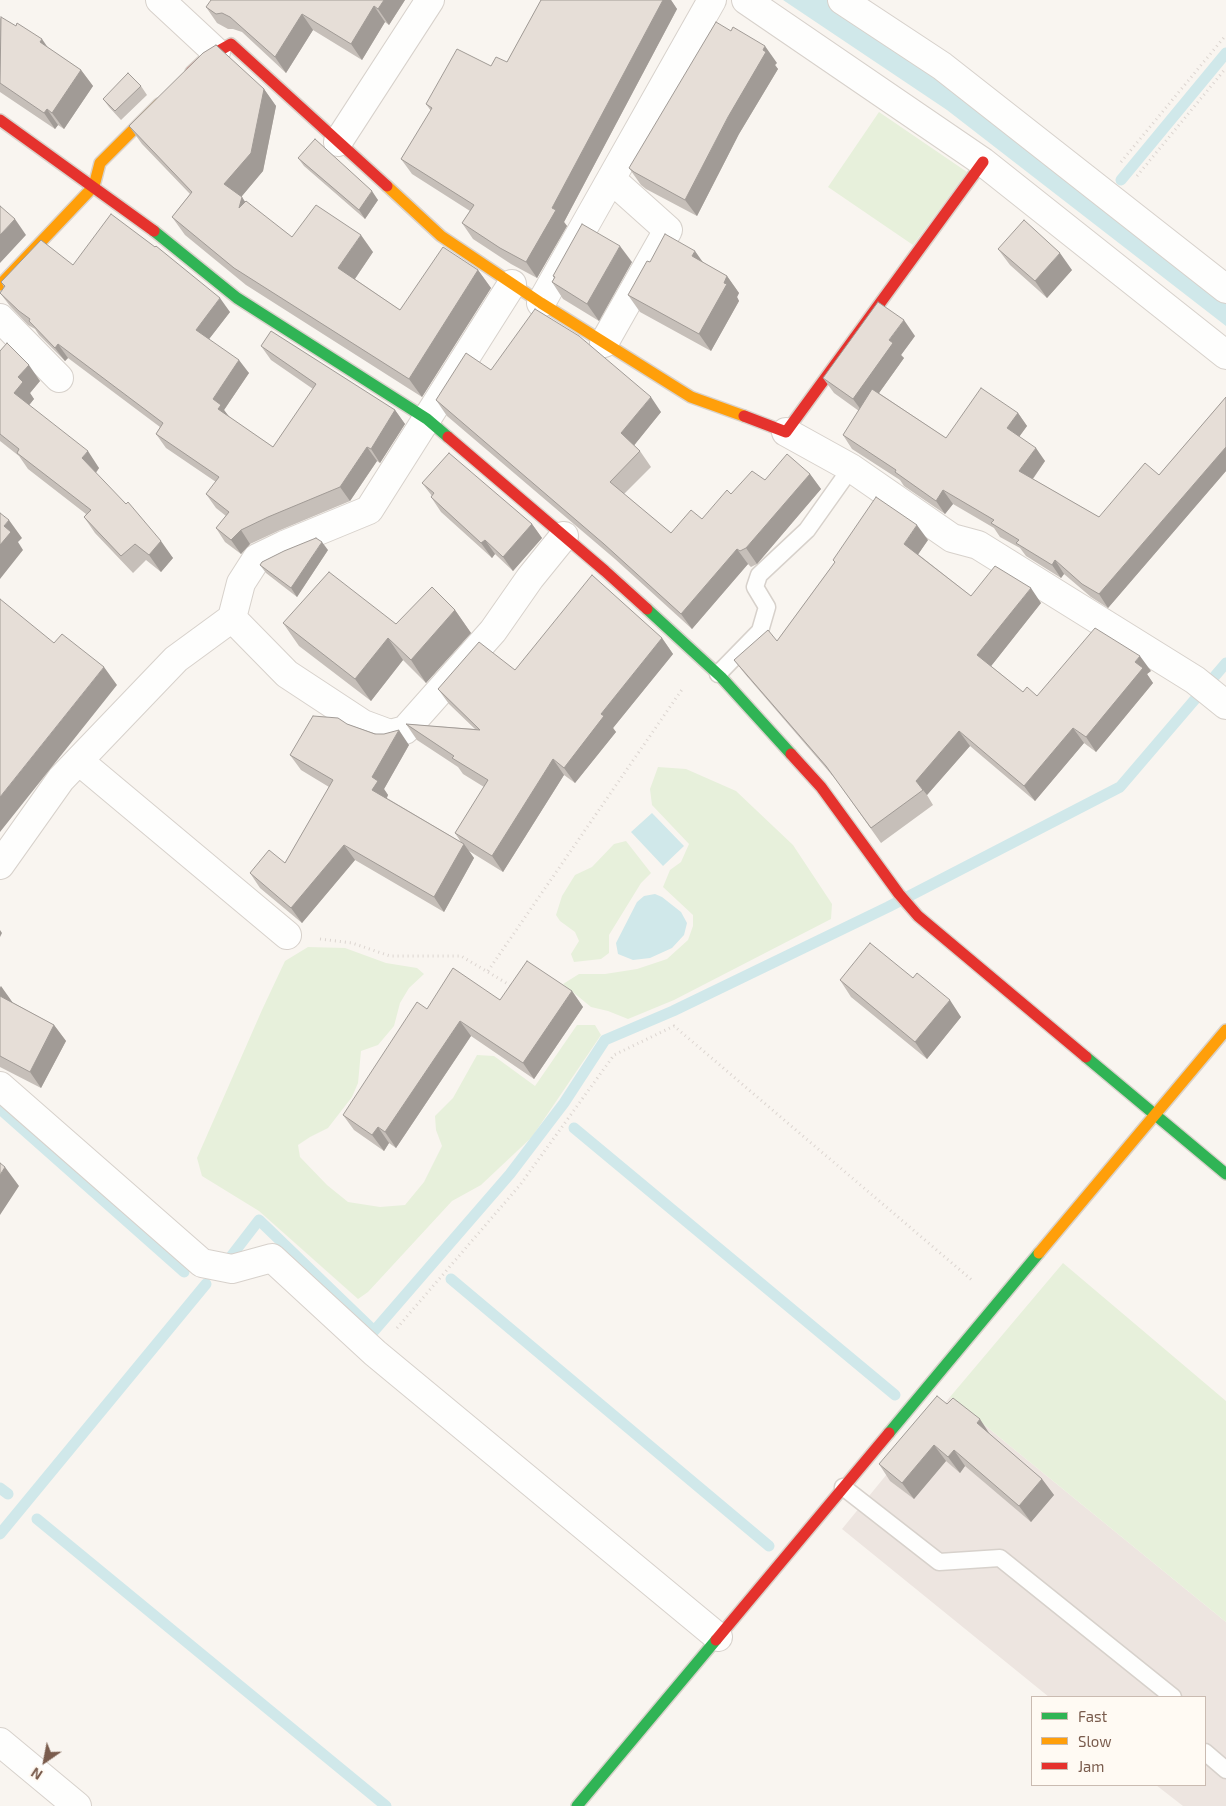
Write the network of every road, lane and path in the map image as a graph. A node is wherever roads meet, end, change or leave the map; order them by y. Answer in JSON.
{"nodes":[{"id":1,"x":160,"y":0,"type":"edge"},
{"id":2,"x":430,"y":0,"type":"edge"},
{"id":3,"x":712,"y":0,"type":"edge"},
{"id":4,"x":746,"y":0,"type":"edge"},
{"id":5,"x":842,"y":0,"type":"edge"},
{"id":6,"x":1226,"y":35,"type":"edge"},
{"id":7,"x":216,"y":52,"type":"junction"},
{"id":8,"x":1226,"y":68,"type":"edge"},
{"id":9,"x":185,"y":79,"type":"edge"},
{"id":10,"x":171,"y":93,"type":"edge"},
{"id":11,"x":0,"y":120,"type":"edge"},
{"id":12,"x":338,"y":142,"type":"junction"},
{"id":13,"x":982,"y":162,"type":"junction"},
{"id":14,"x":611,"y":179,"type":"junction"},
{"id":15,"x":94,"y":186,"type":"junction"},
{"id":16,"x":1106,"y":196,"type":"junction"},
{"id":17,"x":512,"y":284,"type":"junction"},
{"id":18,"x":0,"y":285,"type":"edge"},
{"id":19,"x":1226,"y":289,"type":"edge"},
{"id":20,"x":541,"y":303,"type":"junction"},
{"id":21,"x":0,"y":318,"type":"edge"},
{"id":22,"x":604,"y":343,"type":"junction"},
{"id":23,"x":1226,"y":354,"type":"edge"},
{"id":24,"x":58,"y":378,"type":"dead end"},
{"id":25,"x":427,"y":419,"type":"junction"},
{"id":26,"x":786,"y":432,"type":"junction"},
{"id":27,"x":851,"y":468,"type":"junction"},
{"id":28,"x":564,"y":536,"type":"junction"},
{"id":29,"x":232,"y":618,"type":"junction"},
{"id":30,"x":702,"y":660,"type":"junction"},
{"id":31,"x":718,"y":674,"type":"junction"},
{"id":32,"x":1212,"y":693,"type":"edge"},
{"id":33,"x":79,"y":761,"type":"junction"},
{"id":34,"x":0,"y":865,"type":"edge"},
{"id":35,"x":287,"y":935,"type":"joint"},
{"id":36,"x":488,"y":972,"type":"junction"},
{"id":37,"x":520,"y":991,"type":"edge"},
{"id":38,"x":1226,"y":1030,"type":"edge"},
{"id":39,"x":0,"y":1086,"type":"edge"},
{"id":40,"x":1155,"y":1115,"type":"junction"},
{"id":41,"x":1226,"y":1174,"type":"edge"},
{"id":42,"x":998,"y":1303,"type":"junction"},
{"id":43,"x":375,"y":1353,"type":"junction"},
{"id":44,"x":843,"y":1487,"type":"junction"},
{"id":45,"x":718,"y":1637,"type":"junction"},
{"id":46,"x":1172,"y":1696,"type":"edge"},
{"id":47,"x":0,"y":1742,"type":"edge"},
{"id":48,"x":1206,"y":1753,"type":"edge"},
{"id":49,"x":1226,"y":1770,"type":"edge"},
{"id":50,"x":77,"y":1806,"type":"edge"},
{"id":51,"x":577,"y":1806,"type":"edge"}],
"edges":[{"from":1,"to":7,"type":"street"},
{"from":2,"to":12,"type":"street"},
{"from":3,"to":14,"type":"street"},
{"from":4,"to":13,"type":"street"},
{"from":5,"to":16,"type":"street"},
{"from":6,"to":16,"type":"path"},
{"from":7,"to":9,"type":"street"},
{"from":7,"to":12,"type":"street"},
{"from":8,"to":16,"type":"path"},
{"from":10,"to":15,"type":"street"},
{"from":11,"to":15,"type":"street"},
{"from":12,"to":17,"type":"street"},
{"from":13,"to":23,"type":"street"},
{"from":13,"to":26,"type":"street"},
{"from":14,"to":20,"type":"street"},
{"from":14,"to":22,"type":"street"},
{"from":15,"to":18,"type":"street"},
{"from":15,"to":25,"type":"street"},
{"from":16,"to":19,"type":"street"},
{"from":17,"to":20,"type":"street"},
{"from":17,"to":25,"type":"street"},
{"from":20,"to":22,"type":"street"},
{"from":21,"to":24,"type":"street"},
{"from":22,"to":26,"type":"street"},
{"from":25,"to":28,"type":"street"},
{"from":25,"to":29,"type":"street"},
{"from":26,"to":27,"type":"street"},
{"from":27,"to":31,"type":"lane"},
{"from":27,"to":32,"type":"street"},
{"from":28,"to":29,"type":"street"},
{"from":28,"to":30,"type":"street"},
{"from":29,"to":33,"type":"street"},
{"from":30,"to":31,"type":"street"},
{"from":30,"to":36,"type":"path"},
{"from":31,"to":40,"type":"street"},
{"from":33,"to":34,"type":"street"},
{"from":33,"to":35,"type":"street"},
{"from":35,"to":36,"type":"path"},
{"from":36,"to":37,"type":"path"},
{"from":38,"to":40,"type":"street"},
{"from":39,"to":43,"type":"street"},
{"from":40,"to":41,"type":"street"},
{"from":40,"to":42,"type":"street"},
{"from":42,"to":43,"type":"path"},
{"from":42,"to":44,"type":"street"},
{"from":43,"to":45,"type":"street"},
{"from":44,"to":45,"type":"street"},
{"from":44,"to":46,"type":"lane"},
{"from":45,"to":51,"type":"street"},
{"from":47,"to":50,"type":"street"},
{"from":48,"to":49,"type":"lane"}]}
